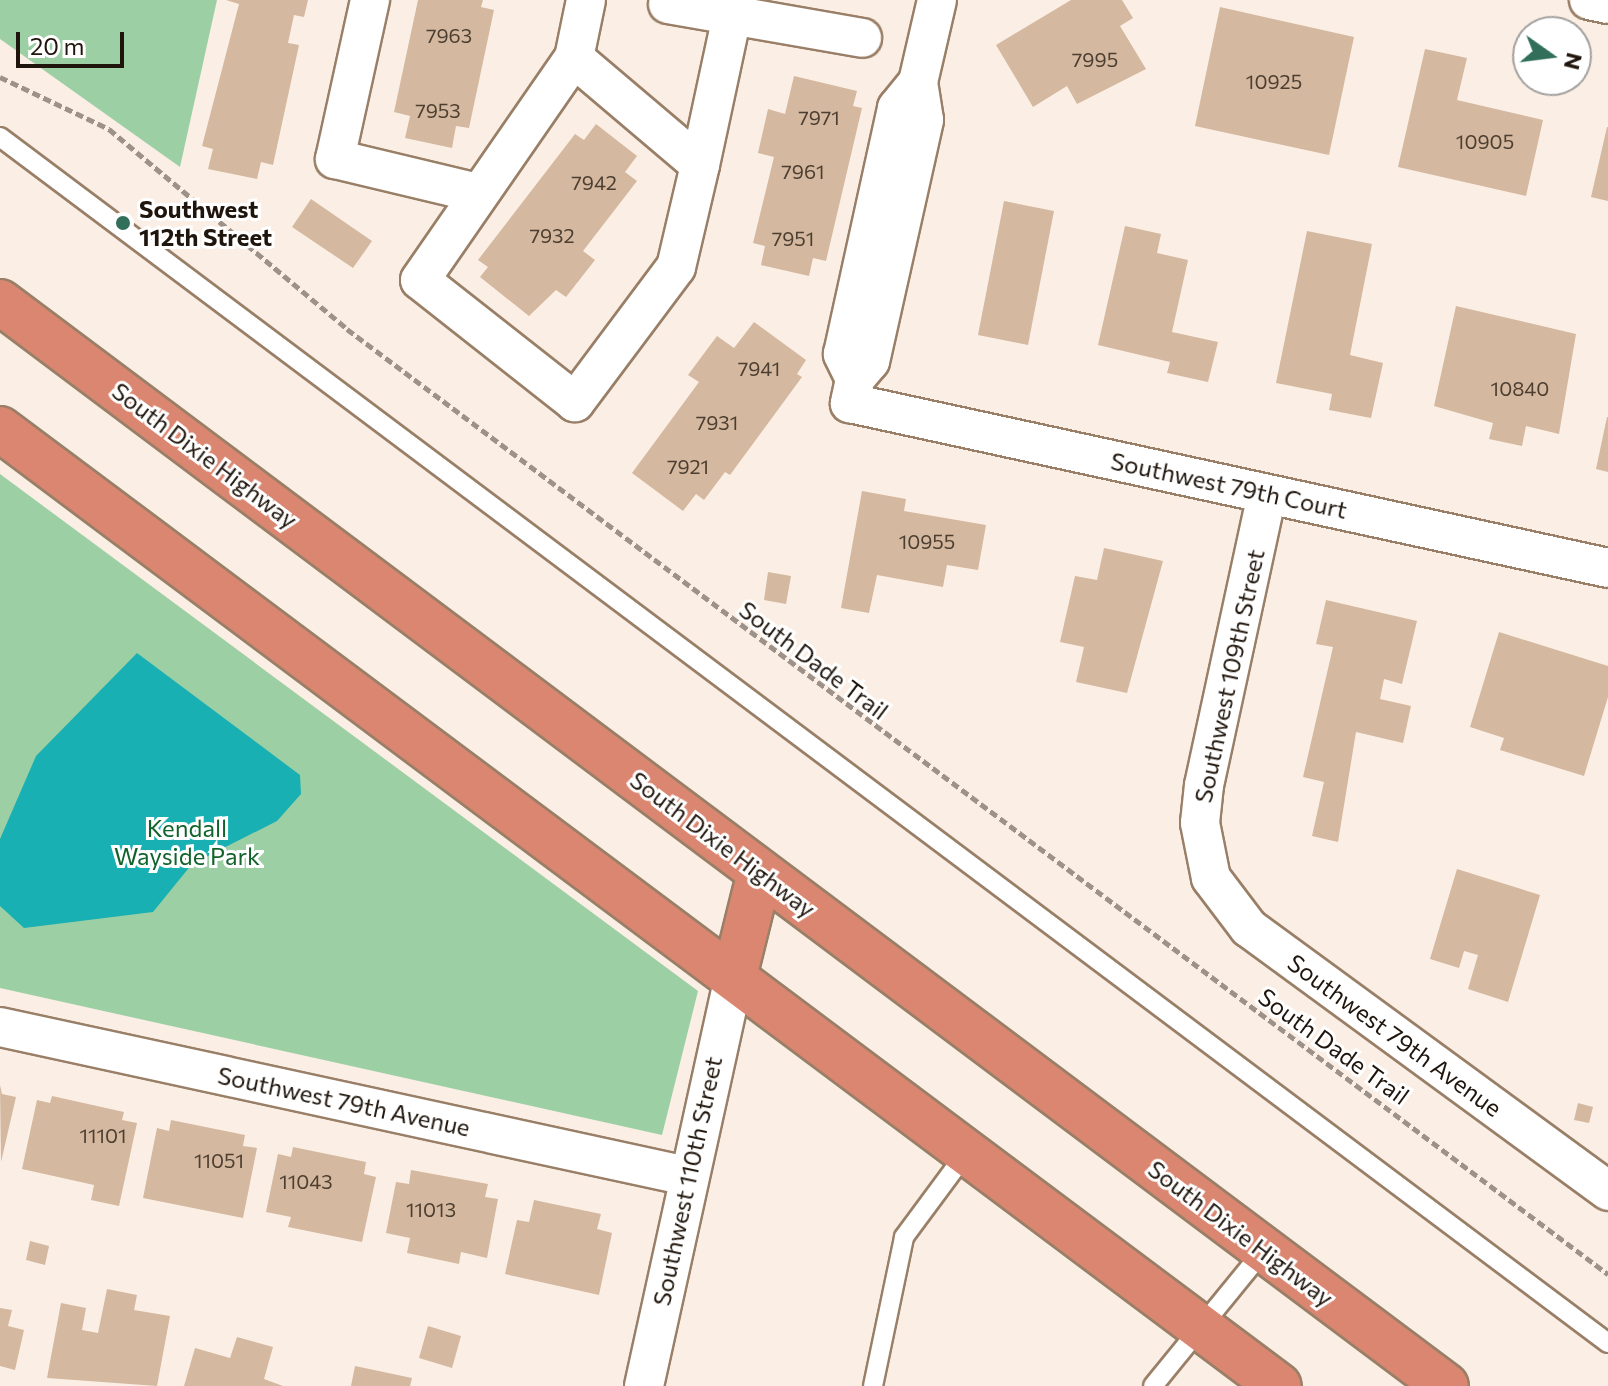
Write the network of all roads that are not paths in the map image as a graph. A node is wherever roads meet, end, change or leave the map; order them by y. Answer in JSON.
{"nodes":[{"id":1,"x":370,"y":0,"type":"edge"},
{"id":2,"x":586,"y":0,"type":"edge"},
{"id":3,"x":937,"y":0,"type":"edge"},
{"id":4,"x":1589,"y":0,"type":"edge"},
{"id":5,"x":668,"y":4,"type":"dead end"},
{"id":6,"x":1608,"y":4,"type":"edge"},
{"id":7,"x":732,"y":16,"type":"junction"},
{"id":8,"x":862,"y":38,"type":"dead end"},
{"id":9,"x":574,"y":58,"type":"junction"},
{"id":10,"x":0,"y":137,"type":"edge"},
{"id":11,"x":700,"y":165,"type":"junction"},
{"id":12,"x":478,"y":193,"type":"junction"},
{"id":13,"x":0,"y":302,"type":"edge"},
{"id":14,"x":0,"y":429,"type":"edge"},
{"id":15,"x":1267,"y":494,"type":"junction"},
{"id":16,"x":1608,"y":568,"type":"edge"},
{"id":17,"x":1204,"y":860,"type":"joint"},
{"id":18,"x":760,"y":872,"type":"junction"},
{"id":19,"x":734,"y":977,"type":"junction"},
{"id":20,"x":0,"y":1027,"type":"edge"},
{"id":21,"x":967,"y":1152,"type":"junction"},
{"id":22,"x":687,"y":1176,"type":"junction"},
{"id":23,"x":1608,"y":1191,"type":"edge"},
{"id":24,"x":1264,"y":1250,"type":"junction"},
{"id":25,"x":1200,"y":1327,"type":"junction"},
{"id":26,"x":1608,"y":1343,"type":"edge"},
{"id":27,"x":644,"y":1386,"type":"edge"},
{"id":28,"x":873,"y":1386,"type":"edge"},
{"id":29,"x":1153,"y":1386,"type":"edge"},
{"id":30,"x":1279,"y":1386,"type":"edge"},
{"id":31,"x":1446,"y":1386,"type":"edge"}],
"edges":[{"from":1,"to":12,"type":"street"},
{"from":2,"to":9,"type":"street"},
{"from":3,"to":15,"type":"street","name":"Southwest 79th Court"},
{"from":4,"to":6,"type":"street"},
{"from":5,"to":7,"type":"street"},
{"from":7,"to":8,"type":"street"},
{"from":7,"to":11,"type":"street"},
{"from":9,"to":11,"type":"street"},
{"from":9,"to":12,"type":"street"},
{"from":10,"to":26,"type":"lane"},
{"from":11,"to":12,"type":"street"},
{"from":13,"to":18,"type":"highway","name":"South Dixie Highway"},
{"from":14,"to":19,"type":"highway"},
{"from":15,"to":16,"type":"street","name":"Southwest 79th Court"},
{"from":15,"to":17,"type":"street","name":"Southwest 109th Street"},
{"from":17,"to":23,"type":"street","name":"Southwest 79th Avenue"},
{"from":18,"to":19,"type":"highway"},
{"from":18,"to":24,"type":"highway","name":"South Dixie Highway"},
{"from":19,"to":21,"type":"highway"},
{"from":19,"to":22,"type":"street","name":"Southwest 110th Street"},
{"from":20,"to":22,"type":"street","name":"Southwest 79th Avenue"},
{"from":21,"to":25,"type":"highway"},
{"from":21,"to":28,"type":"lane"},
{"from":22,"to":27,"type":"street","name":"Southwest 110th Street"},
{"from":24,"to":25,"type":"lane"},
{"from":24,"to":31,"type":"highway","name":"South Dixie Highway"},
{"from":25,"to":29,"type":"lane"},
{"from":25,"to":30,"type":"highway"}]}
